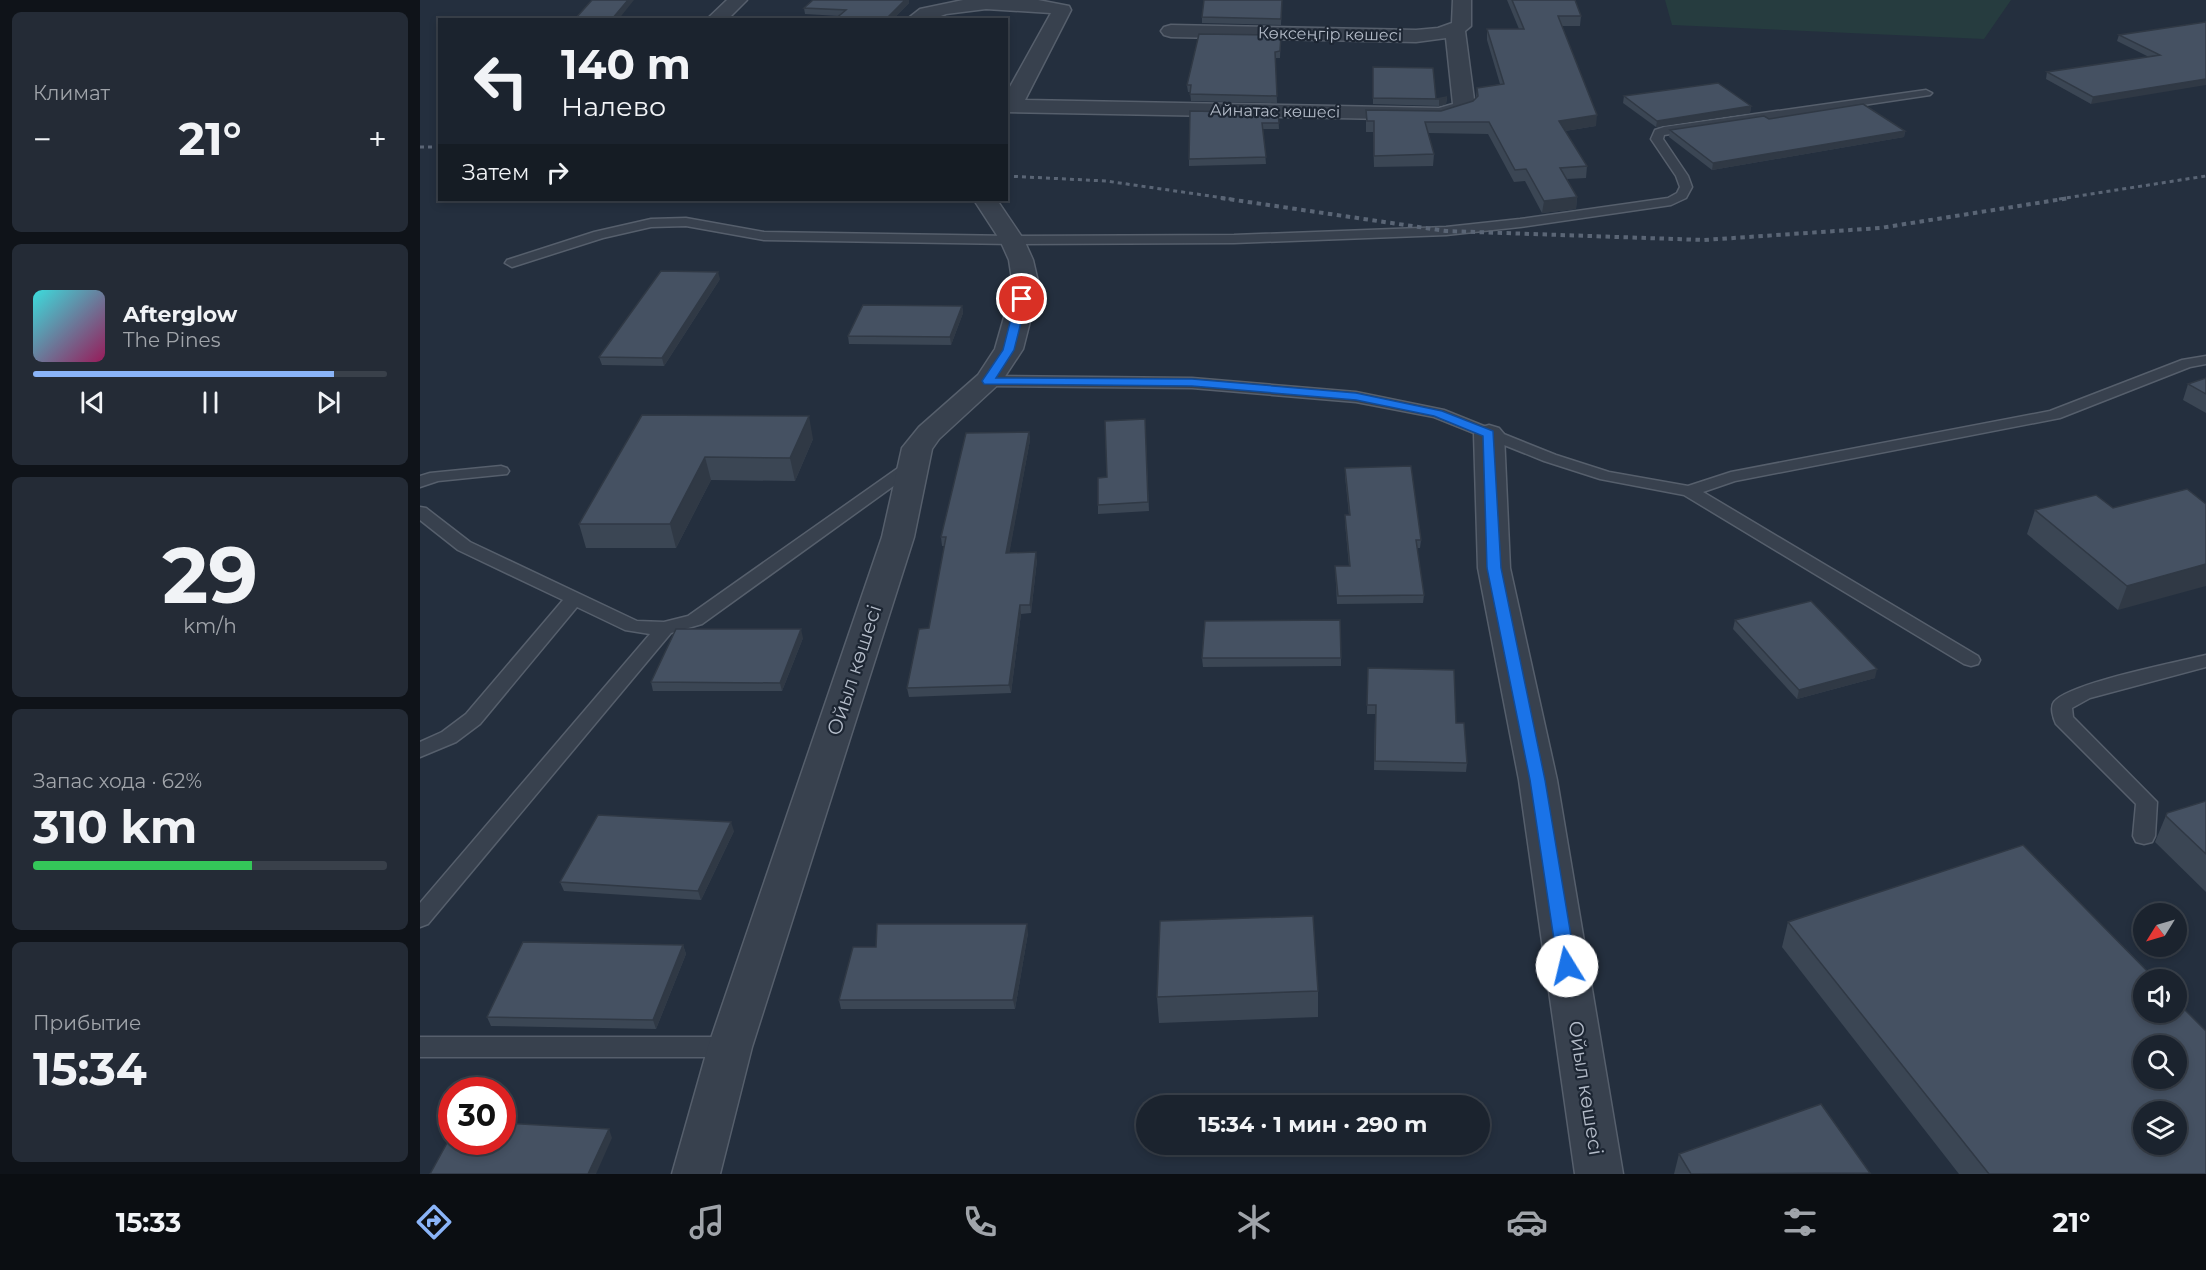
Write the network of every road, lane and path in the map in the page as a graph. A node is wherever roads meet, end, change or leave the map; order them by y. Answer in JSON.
{"nodes":[{"id":1,"x":738,"y":0,"type":"edge"},
{"id":2,"x":1462,"y":0,"type":"edge"},
{"id":3,"x":919,"y":16,"type":"edge"},
{"id":4,"x":717,"y":18,"type":"edge"},
{"id":5,"x":1455,"y":30,"type":"junction"},
{"id":6,"x":1171,"y":31,"type":"dead end"},
{"id":7,"x":1926,"y":93,"type":"dead end"},
{"id":8,"x":1008,"y":103,"type":"edge"},
{"id":9,"x":1008,"y":105,"type":"edge"},
{"id":10,"x":987,"y":201,"type":"edge"},
{"id":11,"x":1012,"y":240,"type":"junction"},
{"id":12,"x":512,"y":263,"type":"dead end"},
{"id":13,"x":2206,"y":360,"type":"edge"},
{"id":14,"x":988,"y":381,"type":"junction"},
{"id":15,"x":1489,"y":434,"type":"junction"},
{"id":16,"x":914,"y":464,"type":"junction"},
{"id":17,"x":501,"y":471,"type":"dead end"},
{"id":18,"x":420,"y":482,"type":"edge"},
{"id":19,"x":1689,"y":491,"type":"junction"},
{"id":20,"x":420,"y":512,"type":"edge"},
{"id":21,"x":574,"y":599,"type":"junction"},
{"id":22,"x":665,"y":628,"type":"junction"},
{"id":23,"x":1971,"y":660,"type":"dead end"},
{"id":24,"x":2206,"y":662,"type":"edge"},
{"id":25,"x":420,"y":750,"type":"edge"},
{"id":26,"x":2144,"y":836,"type":"dead end"},
{"id":27,"x":420,"y":918,"type":"edge"},
{"id":28,"x":420,"y":1047,"type":"edge"},
{"id":29,"x":730,"y":1047,"type":"junction"},
{"id":30,"x":696,"y":1174,"type":"edge"},
{"id":31,"x":1599,"y":1174,"type":"edge"}],
"edges":[{"from":1,"to":4,"type":"street"},
{"from":2,"to":5,"type":"street"},
{"from":3,"to":8,"type":"street"},
{"from":5,"to":6,"type":"street","name":"Көксеңгір көшесі"},
{"from":5,"to":9,"type":"street","name":"Айнатас көшесі"},
{"from":7,"to":11,"type":"lane"},
{"from":10,"to":11,"type":"street","name":"Ойыл көшесі"},
{"from":11,"to":12,"type":"lane"},
{"from":11,"to":14,"type":"street","name":"Ойыл көшесі"},
{"from":13,"to":19,"type":"lane"},
{"from":14,"to":15,"type":"lane"},
{"from":14,"to":16,"type":"street","name":"Ойыл көшесі"},
{"from":15,"to":19,"type":"lane"},
{"from":15,"to":31,"type":"street","name":"Ойыл көшесі"},
{"from":16,"to":22,"type":"lane"},
{"from":16,"to":29,"type":"street","name":"Ойыл көшесі"},
{"from":17,"to":18,"type":"lane"},
{"from":19,"to":23,"type":"lane"},
{"from":20,"to":21,"type":"lane"},
{"from":21,"to":22,"type":"lane"},
{"from":21,"to":25,"type":"lane"},
{"from":22,"to":27,"type":"lane"},
{"from":24,"to":26,"type":"lane"},
{"from":28,"to":29,"type":"lane"},
{"from":29,"to":30,"type":"street","name":"Ойыл көшесі"}]}
